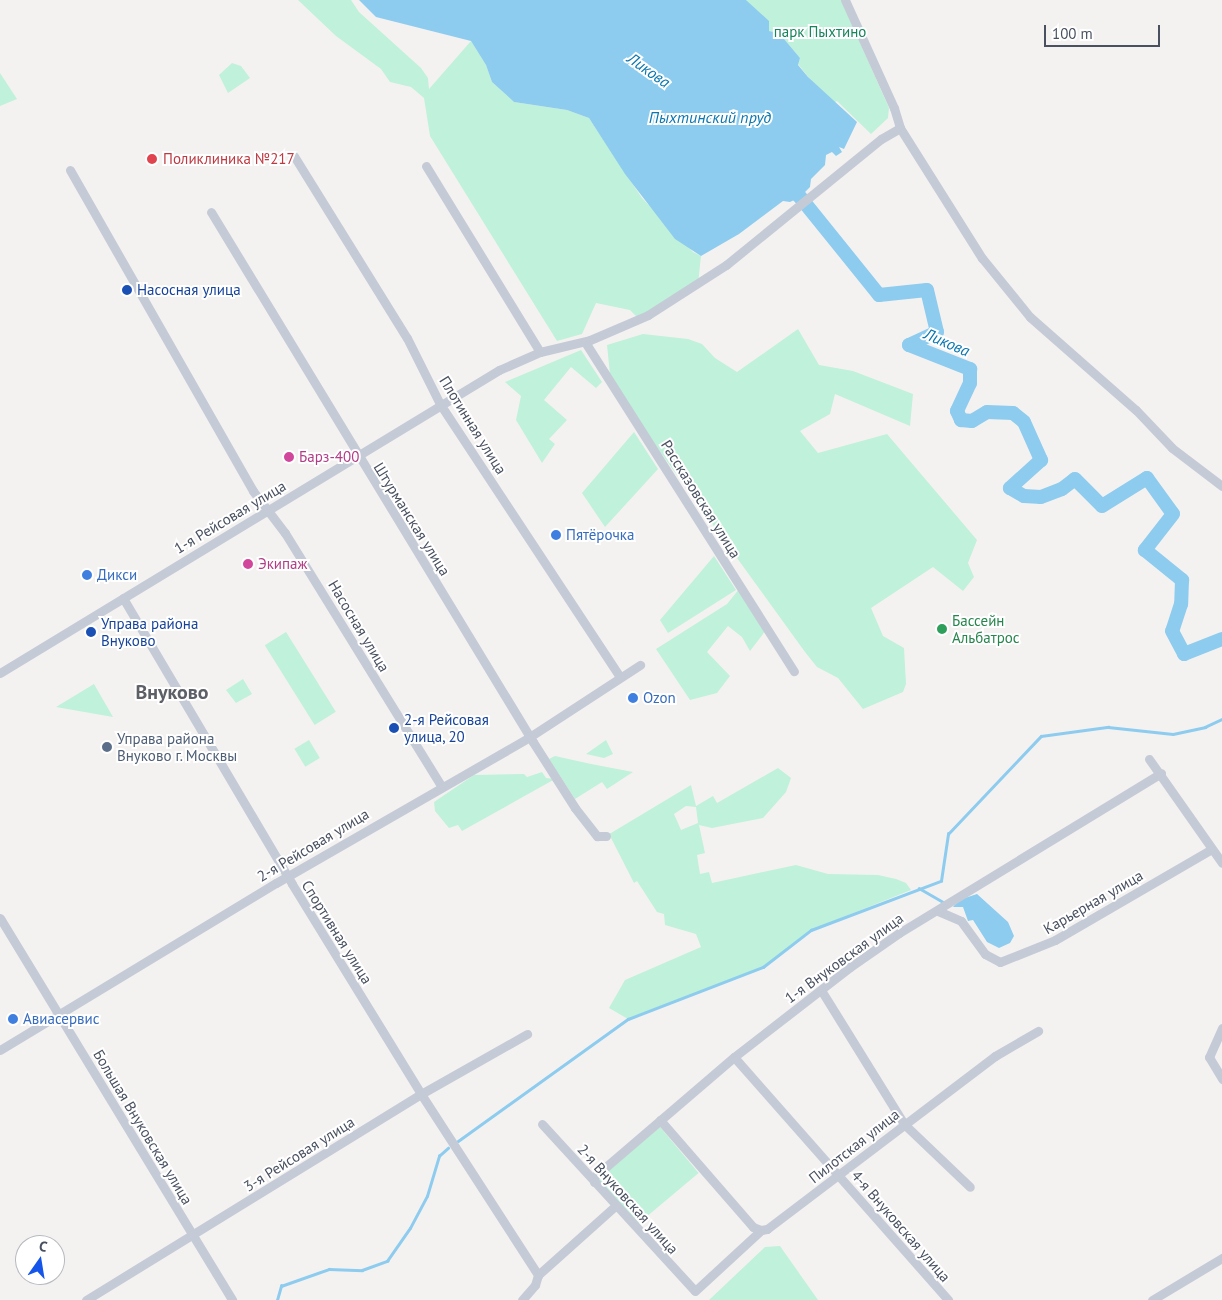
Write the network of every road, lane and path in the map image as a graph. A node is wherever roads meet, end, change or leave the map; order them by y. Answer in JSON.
{"nodes":[{"id":1,"x":845,"y":0,"type":"edge"},
{"id":2,"x":900,"y":128,"type":"junction"},
{"id":3,"x":294,"y":156,"type":"dead end"},
{"id":4,"x":426,"y":166,"type":"dead end"},
{"id":5,"x":70,"y":170,"type":"dead end"},
{"id":6,"x":211,"y":212,"type":"dead end"},
{"id":7,"x":585,"y":342,"type":"junction"},
{"id":8,"x":540,"y":352,"type":"junction"},
{"id":9,"x":440,"y":404,"type":"junction"},
{"id":10,"x":357,"y":456,"type":"junction"},
{"id":11,"x":1222,"y":486,"type":"edge"},
{"id":12,"x":266,"y":510,"type":"junction"},
{"id":13,"x":123,"y":598,"type":"junction"},
{"id":14,"x":640,"y":665,"type":"dead end"},
{"id":15,"x":794,"y":671,"type":"dead end"},
{"id":16,"x":0,"y":673,"type":"edge"},
{"id":17,"x":620,"y":677,"type":"junction"},
{"id":18,"x":532,"y":736,"type":"junction"},
{"id":19,"x":1148,"y":759,"type":"dead end"},
{"id":20,"x":1161,"y":773,"type":"junction"},
{"id":21,"x":441,"y":786,"type":"junction"},
{"id":22,"x":606,"y":836,"type":"dead end"},
{"id":23,"x":1212,"y":849,"type":"junction"},
{"id":24,"x":1222,"y":863,"type":"edge"},
{"id":25,"x":287,"y":877,"type":"junction"},
{"id":26,"x":938,"y":911,"type":"junction"},
{"id":27,"x":0,"y":918,"type":"edge"},
{"id":28,"x":821,"y":990,"type":"junction"},
{"id":29,"x":58,"y":1014,"type":"junction"},
{"id":30,"x":1222,"y":1028,"type":"edge"},
{"id":31,"x":1038,"y":1031,"type":"dead end"},
{"id":32,"x":527,"y":1034,"type":"dead end"},
{"id":33,"x":0,"y":1050,"type":"edge"},
{"id":34,"x":734,"y":1057,"type":"junction"},
{"id":35,"x":1222,"y":1079,"type":"edge"},
{"id":36,"x":421,"y":1094,"type":"junction"},
{"id":37,"x":660,"y":1120,"type":"junction"},
{"id":38,"x":542,"y":1124,"type":"dead end"},
{"id":39,"x":904,"y":1124,"type":"junction"},
{"id":40,"x":838,"y":1175,"type":"junction"},
{"id":41,"x":594,"y":1182,"type":"junction"},
{"id":42,"x":970,"y":1187,"type":"dead end"},
{"id":43,"x":614,"y":1207,"type":"junction"},
{"id":44,"x":760,"y":1230,"type":"junction"},
{"id":45,"x":193,"y":1236,"type":"junction"},
{"id":46,"x":1222,"y":1258,"type":"edge"},
{"id":47,"x":538,"y":1275,"type":"junction"},
{"id":48,"x":695,"y":1291,"type":"joint"},
{"id":49,"x":86,"y":1300,"type":"edge"},
{"id":50,"x":232,"y":1300,"type":"edge"},
{"id":51,"x":522,"y":1300,"type":"edge"},
{"id":52,"x":948,"y":1300,"type":"edge"},
{"id":53,"x":1152,"y":1300,"type":"edge"}],
"edges":[{"from":1,"to":2,"type":"street"},
{"from":2,"to":7,"type":"street","name":"1-я Рейсовая улица"},
{"from":2,"to":11,"type":"street"},
{"from":3,"to":9,"type":"street","name":"Плотинная улица"},
{"from":4,"to":8,"type":"street"},
{"from":5,"to":12,"type":"street","name":"Насосная улица"},
{"from":6,"to":10,"type":"street","name":"Штурманская улица"},
{"from":7,"to":8,"type":"street","name":"1-я Рейсовая улица"},
{"from":7,"to":15,"type":"street","name":"Рассказовская улица"},
{"from":8,"to":9,"type":"street","name":"1-я Рейсовая улица"},
{"from":9,"to":10,"type":"street","name":"1-я Рейсовая улица"},
{"from":9,"to":17,"type":"street","name":"Плотинная улица"},
{"from":10,"to":12,"type":"street","name":"1-я Рейсовая улица"},
{"from":10,"to":18,"type":"street","name":"Штурманская улица"},
{"from":12,"to":13,"type":"street","name":"1-я Рейсовая улица"},
{"from":12,"to":21,"type":"street","name":"Насосная улица"},
{"from":13,"to":16,"type":"street","name":"1-я Рейсовая улица"},
{"from":13,"to":25,"type":"street","name":"Спортивная улица"},
{"from":14,"to":17,"type":"street","name":"2-я Рейсовая улица"},
{"from":17,"to":18,"type":"street","name":"2-я Рейсовая улица"},
{"from":18,"to":21,"type":"street","name":"2-я Рейсовая улица"},
{"from":18,"to":22,"type":"street","name":"Штурманская улица"},
{"from":19,"to":20,"type":"street"},
{"from":20,"to":23,"type":"street"},
{"from":20,"to":26,"type":"street","name":"1-я Внуковская улица"},
{"from":21,"to":25,"type":"street","name":"2-я Рейсовая улица"},
{"from":23,"to":24,"type":"street"},
{"from":23,"to":26,"type":"street","name":"Карьерная улица"},
{"from":25,"to":29,"type":"street","name":"2-я Рейсовая улица"},
{"from":25,"to":36,"type":"street","name":"Спортивная улица"},
{"from":26,"to":28,"type":"street","name":"1-я Внуковская улица"},
{"from":27,"to":29,"type":"street","name":"Большая Внуковская улица"},
{"from":28,"to":34,"type":"street","name":"1-я Внуковская улица"},
{"from":28,"to":39,"type":"street"},
{"from":29,"to":33,"type":"street","name":"2-я Рейсовая улица"},
{"from":29,"to":45,"type":"street","name":"Большая Внуковская улица"},
{"from":30,"to":35,"type":"street"},
{"from":31,"to":39,"type":"street","name":"Пилотская улица"},
{"from":32,"to":36,"type":"street","name":"3-я Рейсовая улица"},
{"from":34,"to":37,"type":"street","name":"1-я Внуковская улица"},
{"from":34,"to":40,"type":"street","name":"4-я Внуковская улица"},
{"from":36,"to":45,"type":"street","name":"3-я Рейсовая улица"},
{"from":36,"to":47,"type":"street","name":"Спортивная улица"},
{"from":37,"to":41,"type":"street","name":"1-я Внуковская улица"},
{"from":37,"to":44,"type":"street"},
{"from":38,"to":41,"type":"street","name":"2-я Внуковская улица"},
{"from":39,"to":40,"type":"street","name":"Пилотская улица"},
{"from":39,"to":42,"type":"street"},
{"from":40,"to":44,"type":"street","name":"Пилотская улица"},
{"from":40,"to":52,"type":"street","name":"4-я Внуковская улица"},
{"from":41,"to":43,"type":"street","name":"2-я Внуковская улица"},
{"from":43,"to":47,"type":"street"},
{"from":43,"to":48,"type":"street","name":"2-я Внуковская улица"},
{"from":44,"to":48,"type":"street","name":"Пилотская улица"},
{"from":45,"to":49,"type":"street","name":"3-я Рейсовая улица"},
{"from":45,"to":50,"type":"street","name":"Большая Внуковская улица"},
{"from":46,"to":53,"type":"street"},
{"from":47,"to":51,"type":"street"}]}
